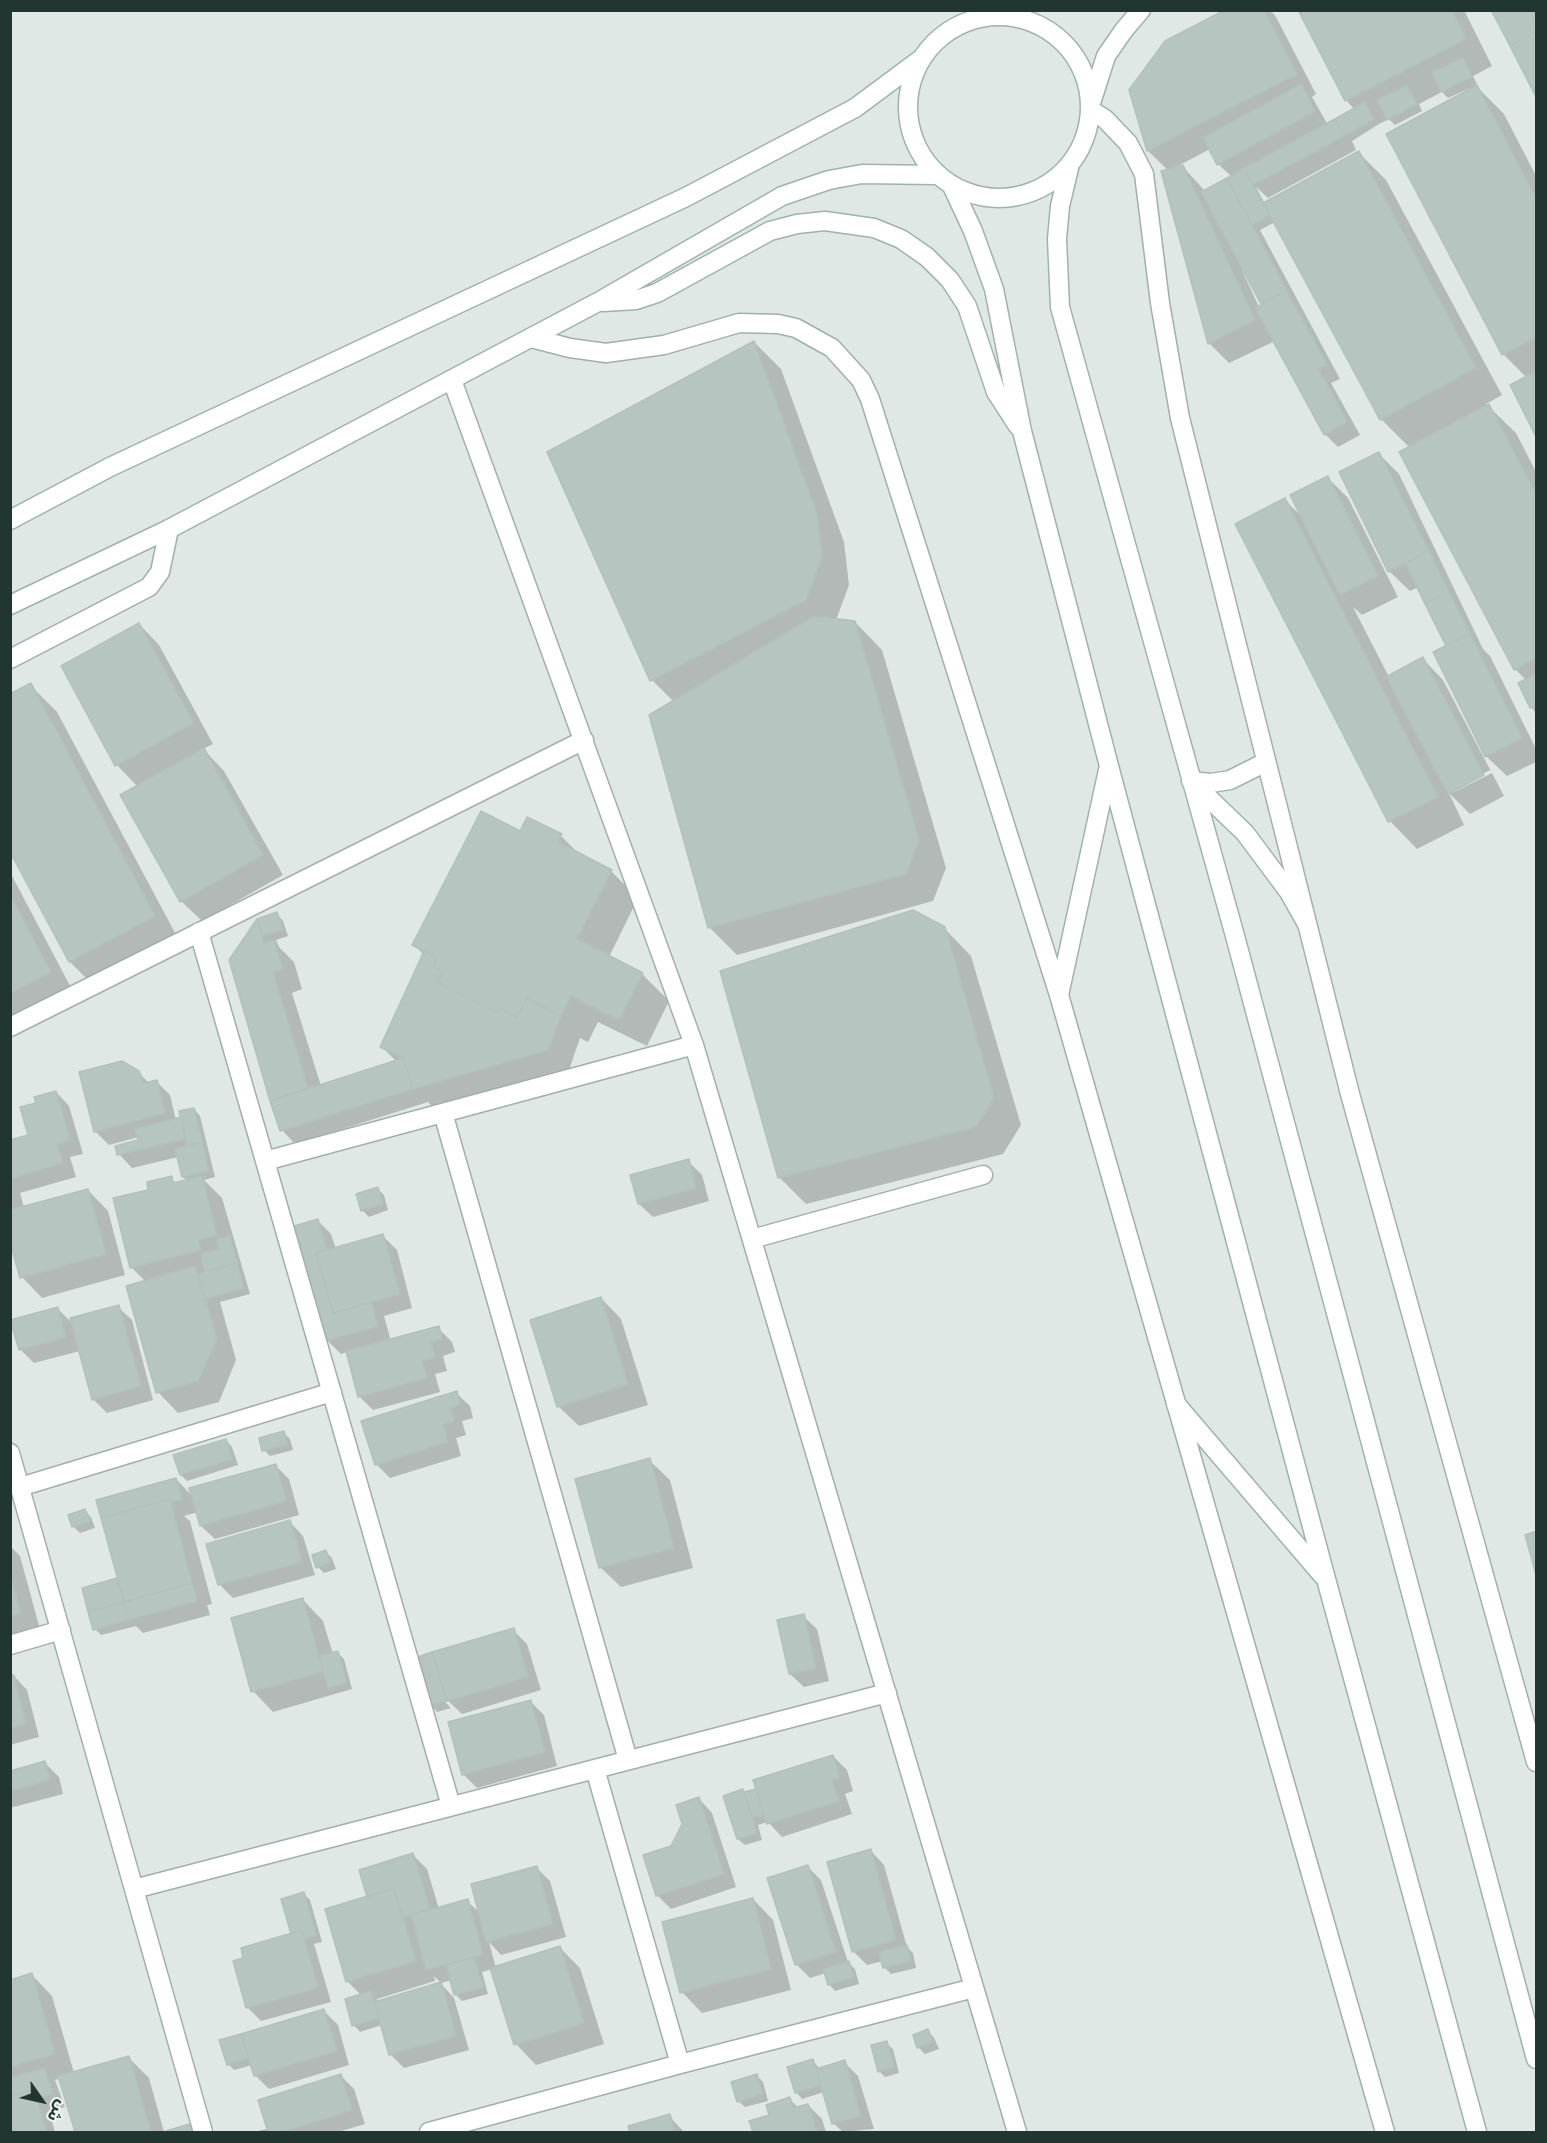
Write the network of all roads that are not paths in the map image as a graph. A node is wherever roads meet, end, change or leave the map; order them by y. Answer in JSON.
{"nodes":[{"id":1,"x":1141,"y":10,"type":"edge"},
{"id":2,"x":1008,"y":13,"type":"edge"},
{"id":3,"x":921,"y":59,"type":"junction"},
{"id":4,"x":1091,"y":106,"type":"junction"},
{"id":5,"x":1071,"y":164,"type":"junction"},
{"id":6,"x":936,"y":175,"type":"junction"},
{"id":7,"x":952,"y":186,"type":"junction"},
{"id":8,"x":598,"y":302,"type":"junction"},
{"id":9,"x":531,"y":338,"type":"junction"},
{"id":10,"x":452,"y":380,"type":"junction"},
{"id":11,"x":1022,"y":431,"type":"junction"},
{"id":12,"x":10,"y":520,"type":"edge"},
{"id":13,"x":169,"y":530,"type":"junction"},
{"id":14,"x":10,"y":605,"type":"edge"},
{"id":15,"x":10,"y":659,"type":"edge"},
{"id":16,"x":584,"y":740,"type":"junction"},
{"id":17,"x":1266,"y":762,"type":"junction"},
{"id":18,"x":1109,"y":766,"type":"junction"},
{"id":19,"x":1191,"y":781,"type":"junction"},
{"id":20,"x":1307,"y":924,"type":"junction"},
{"id":21,"x":199,"y":932,"type":"junction"},
{"id":22,"x":1059,"y":995,"type":"junction"},
{"id":23,"x":10,"y":1027,"type":"edge"},
{"id":24,"x":694,"y":1045,"type":"junction"},
{"id":25,"x":442,"y":1113,"type":"junction"},
{"id":26,"x":265,"y":1161,"type":"junction"},
{"id":27,"x":983,"y":1175,"type":"dead end"},
{"id":28,"x":752,"y":1239,"type":"junction"},
{"id":29,"x":332,"y":1392,"type":"junction"},
{"id":30,"x":1176,"y":1404,"type":"junction"},
{"id":31,"x":10,"y":1453,"type":"edge"},
{"id":32,"x":20,"y":1487,"type":"junction"},
{"id":33,"x":1326,"y":1579,"type":"junction"},
{"id":34,"x":61,"y":1630,"type":"junction"},
{"id":35,"x":10,"y":1645,"type":"edge"},
{"id":36,"x":887,"y":1693,"type":"junction"},
{"id":37,"x":628,"y":1760,"type":"junction"},
{"id":38,"x":1536,"y":1762,"type":"edge"},
{"id":39,"x":595,"y":1769,"type":"junction"},
{"id":40,"x":451,"y":1806,"type":"junction"},
{"id":41,"x":134,"y":1889,"type":"junction"},
{"id":42,"x":974,"y":1988,"type":"junction"},
{"id":43,"x":1536,"y":2059,"type":"edge"},
{"id":44,"x":680,"y":2064,"type":"junction"},
{"id":45,"x":1472,"y":2112,"type":"junction"},
{"id":46,"x":203,"y":2133,"type":"edge"},
{"id":47,"x":429,"y":2133,"type":"edge"},
{"id":48,"x":1017,"y":2133,"type":"edge"},
{"id":49,"x":1385,"y":2133,"type":"edge"},
{"id":50,"x":1468,"y":2133,"type":"edge"},
{"id":51,"x":1477,"y":2133,"type":"edge"}],
"edges":[{"from":1,"to":4,"type":"street"},
{"from":2,"to":3,"type":"street"},
{"from":2,"to":4,"type":"street"},
{"from":3,"to":6,"type":"street"},
{"from":3,"to":12,"type":"street"},
{"from":4,"to":5,"type":"street"},
{"from":4,"to":17,"type":"street"},
{"from":5,"to":7,"type":"street"},
{"from":5,"to":19,"type":"street"},
{"from":6,"to":7,"type":"street"},
{"from":6,"to":8,"type":"street"},
{"from":7,"to":11,"type":"street"},
{"from":8,"to":9,"type":"street"},
{"from":8,"to":11,"type":"street"},
{"from":9,"to":10,"type":"street"},
{"from":9,"to":22,"type":"street"},
{"from":10,"to":13,"type":"street"},
{"from":10,"to":16,"type":"street"},
{"from":11,"to":18,"type":"street"},
{"from":13,"to":14,"type":"street"},
{"from":13,"to":15,"type":"street"},
{"from":16,"to":21,"type":"street"},
{"from":16,"to":24,"type":"street"},
{"from":17,"to":19,"type":"street"},
{"from":17,"to":20,"type":"street"},
{"from":18,"to":22,"type":"street"},
{"from":18,"to":33,"type":"street"},
{"from":19,"to":20,"type":"street"},
{"from":19,"to":43,"type":"street"},
{"from":20,"to":38,"type":"street"},
{"from":21,"to":23,"type":"street"},
{"from":21,"to":26,"type":"street"},
{"from":22,"to":30,"type":"street"},
{"from":24,"to":25,"type":"street"},
{"from":24,"to":28,"type":"street"},
{"from":25,"to":26,"type":"street"},
{"from":25,"to":37,"type":"street"},
{"from":26,"to":29,"type":"street"},
{"from":27,"to":28,"type":"street"},
{"from":28,"to":36,"type":"street"},
{"from":29,"to":32,"type":"street"},
{"from":29,"to":40,"type":"street"},
{"from":30,"to":33,"type":"street"},
{"from":30,"to":49,"type":"street"},
{"from":31,"to":32,"type":"street"},
{"from":32,"to":34,"type":"street"},
{"from":33,"to":45,"type":"street"},
{"from":34,"to":35,"type":"street"},
{"from":34,"to":41,"type":"street"},
{"from":36,"to":37,"type":"street"},
{"from":36,"to":42,"type":"street"},
{"from":37,"to":39,"type":"street"},
{"from":39,"to":40,"type":"street"},
{"from":39,"to":44,"type":"street"},
{"from":40,"to":41,"type":"street"},
{"from":41,"to":46,"type":"street"},
{"from":42,"to":44,"type":"street"},
{"from":42,"to":48,"type":"street"},
{"from":44,"to":47,"type":"street"},
{"from":45,"to":50,"type":"street"},
{"from":45,"to":51,"type":"street"}]}
